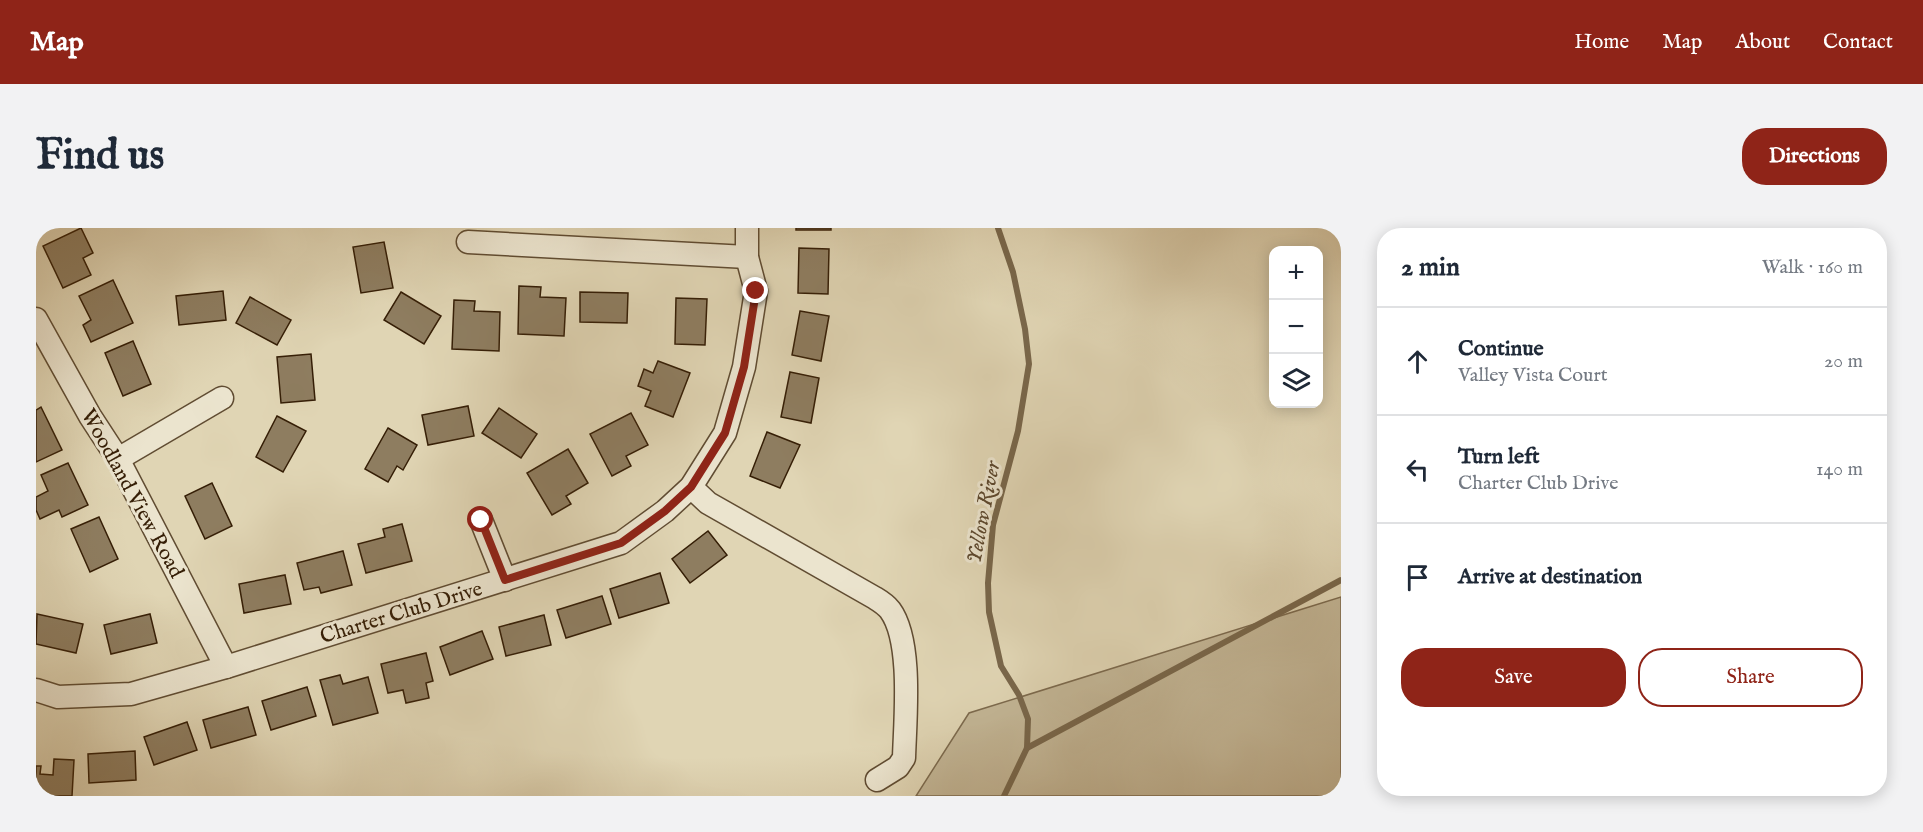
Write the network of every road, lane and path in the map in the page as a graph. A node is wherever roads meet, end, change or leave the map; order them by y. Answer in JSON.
{"nodes":[{"id":1,"x":747,"y":228,"type":"edge"},
{"id":2,"x":468,"y":242,"type":"dead end"},
{"id":3,"x":747,"y":257,"type":"junction"},
{"id":4,"x":36,"y":319,"type":"edge"},
{"id":5,"x":222,"y":398,"type":"dead end"},
{"id":6,"x":118,"y":459,"type":"junction"},
{"id":7,"x":691,"y":487,"type":"junction"},
{"id":8,"x":481,"y":520,"type":"dead end"},
{"id":9,"x":505,"y":580,"type":"junction"},
{"id":10,"x":226,"y":668,"type":"junction"},
{"id":11,"x":36,"y":690,"type":"edge"},
{"id":12,"x":878,"y":780,"type":"dead end"}],
"edges":[{"from":1,"to":3,"type":"street","name":"Charter Club Drive"},
{"from":2,"to":3,"type":"street"},
{"from":3,"to":7,"type":"street","name":"Charter Club Drive"},
{"from":4,"to":6,"type":"street","name":"Woodland View Road"},
{"from":5,"to":6,"type":"street"},
{"from":6,"to":10,"type":"street","name":"Woodland View Road"},
{"from":7,"to":9,"type":"street","name":"Charter Club Drive"},
{"from":7,"to":12,"type":"street"},
{"from":8,"to":9,"type":"street"},
{"from":9,"to":10,"type":"street","name":"Charter Club Drive"},
{"from":10,"to":11,"type":"street","name":"Charter Club Drive"}]}
